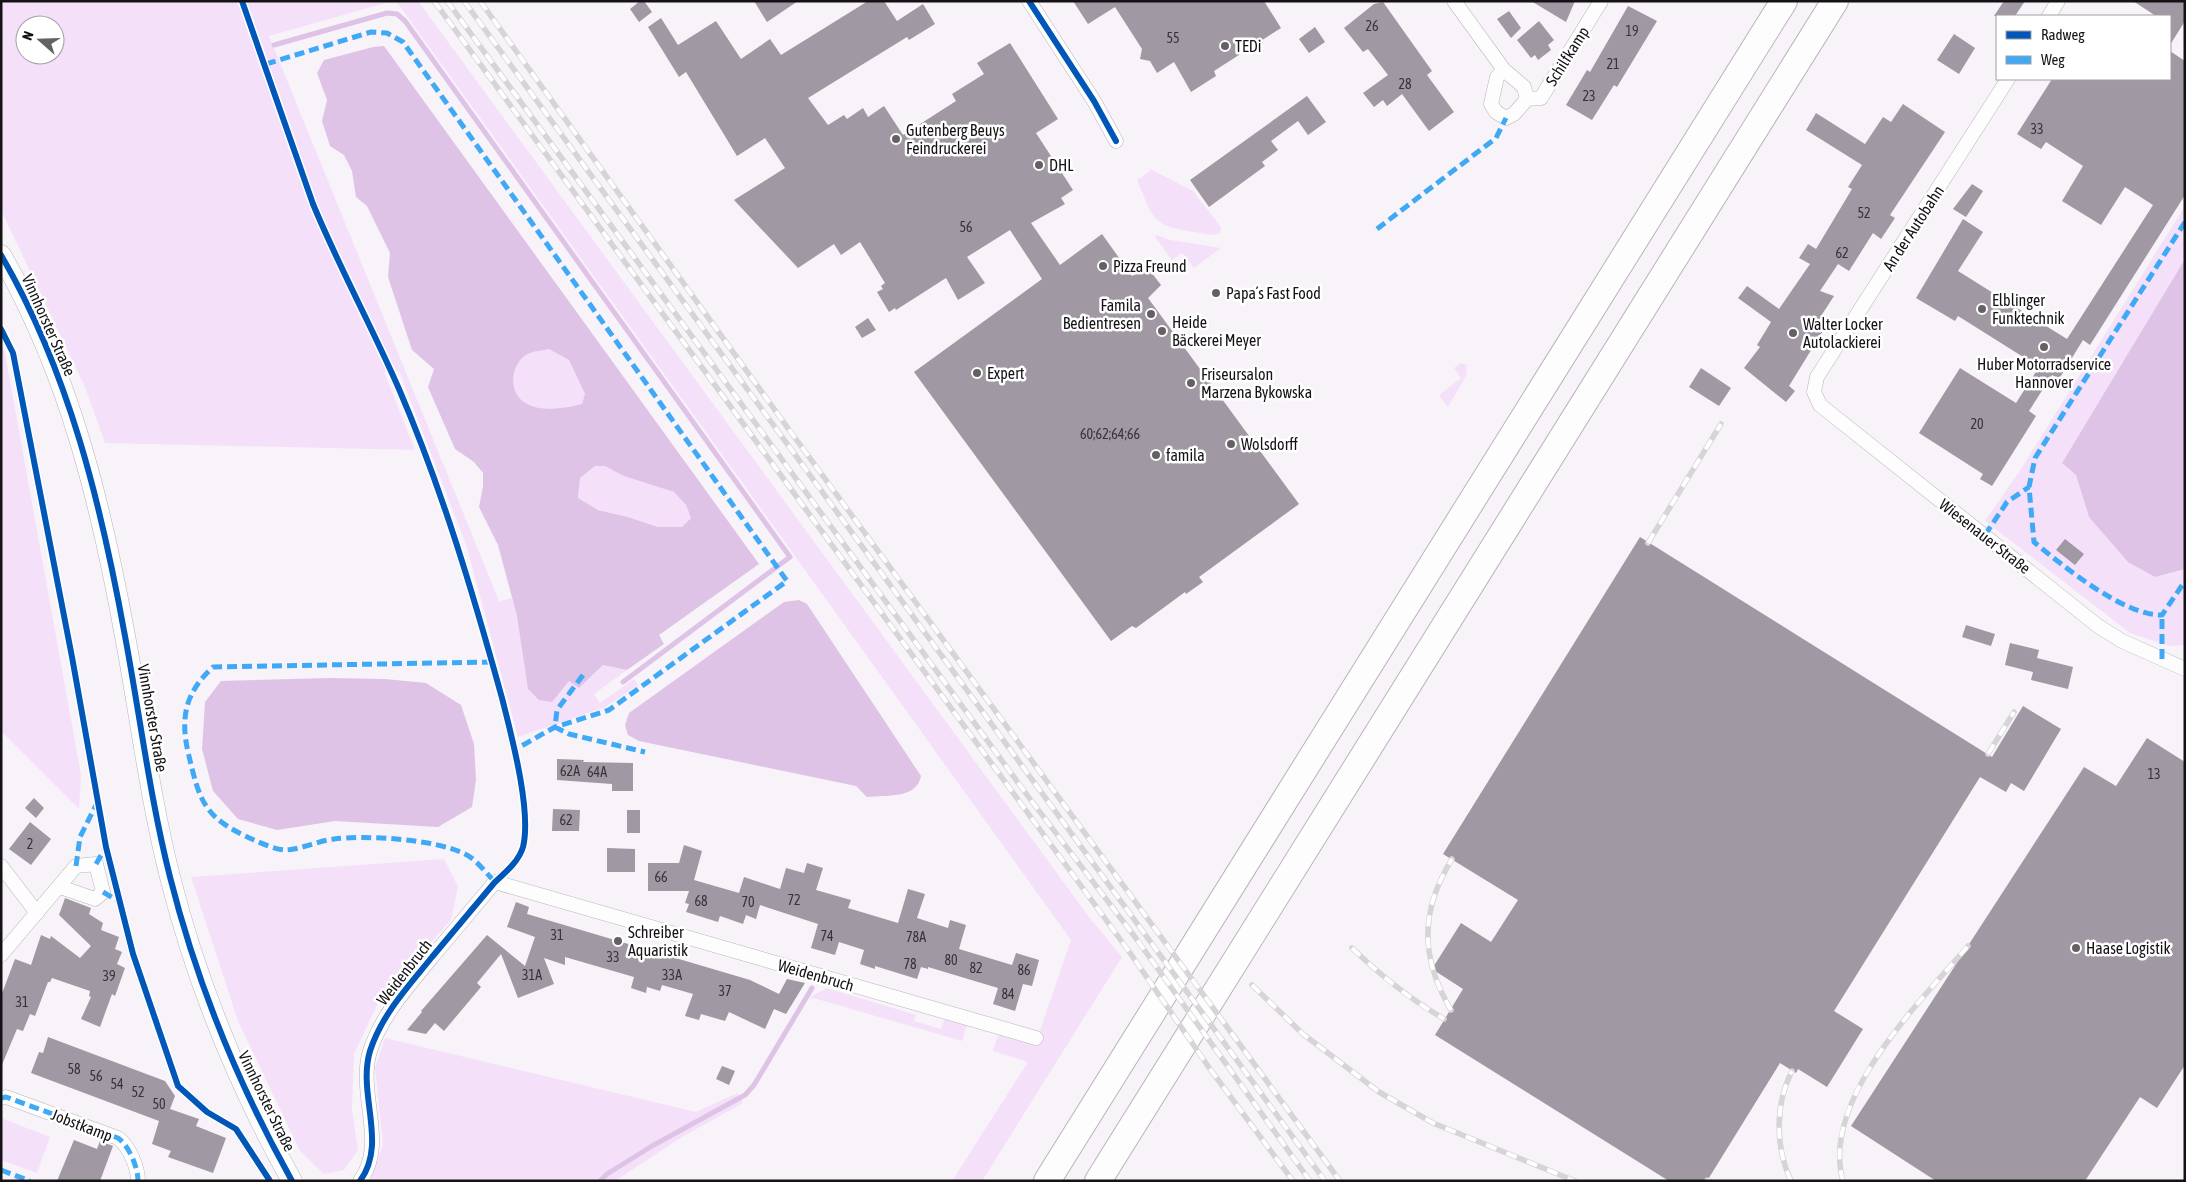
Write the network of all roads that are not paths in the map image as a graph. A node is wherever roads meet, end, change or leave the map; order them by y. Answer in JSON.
{"nodes":[{"id":1,"x":1029,"y":1,"type":"edge"},
{"id":2,"x":1454,"y":1,"type":"edge"},
{"id":3,"x":1601,"y":1,"type":"edge"},
{"id":4,"x":1784,"y":1,"type":"edge"},
{"id":5,"x":1835,"y":1,"type":"edge"},
{"id":6,"x":2058,"y":1,"type":"edge"},
{"id":7,"x":2049,"y":15,"type":"edge"},
{"id":8,"x":1504,"y":70,"type":"junction"},
{"id":9,"x":2007,"y":80,"type":"edge"},
{"id":10,"x":1527,"y":99,"type":"junction"},
{"id":11,"x":1116,"y":141,"type":"dead end"},
{"id":12,"x":1,"y":255,"type":"edge"},
{"id":13,"x":1817,"y":377,"type":"joint"},
{"id":14,"x":2185,"y":668,"type":"edge"},
{"id":15,"x":1,"y":866,"type":"edge"},
{"id":16,"x":60,"y":887,"type":"dead end"},
{"id":17,"x":37,"y":912,"type":"junction"},
{"id":18,"x":1,"y":954,"type":"edge"},
{"id":19,"x":1036,"y":1038,"type":"dead end"},
{"id":20,"x":1,"y":1098,"type":"edge"},
{"id":21,"x":138,"y":1181,"type":"edge"},
{"id":22,"x":292,"y":1181,"type":"edge"},
{"id":23,"x":360,"y":1181,"type":"edge"},
{"id":24,"x":1048,"y":1181,"type":"edge"},
{"id":25,"x":1098,"y":1181,"type":"edge"}],
"edges":[{"from":1,"to":11,"type":"street"},
{"from":2,"to":8,"type":"street"},
{"from":3,"to":10,"type":"street","name":"Schilfkamp"},
{"from":4,"to":24,"type":"highway"},
{"from":5,"to":25,"type":"highway"},
{"from":6,"to":7,"type":"street"},
{"from":8,"to":10,"type":"street"},
{"from":8,"to":10,"type":"street"},
{"from":9,"to":13,"type":"street","name":"An der Autobahn"},
{"from":12,"to":22,"type":"street","name":"Vinnhorster Straße"},
{"from":13,"to":14,"type":"street","name":"Wiesenauer Straße"},
{"from":15,"to":17,"type":"street"},
{"from":16,"to":17,"type":"street"},
{"from":17,"to":18,"type":"street"},
{"from":19,"to":23,"type":"street","name":"Weidenbruch"},
{"from":20,"to":21,"type":"street","name":"Jobstkamp"}]}
